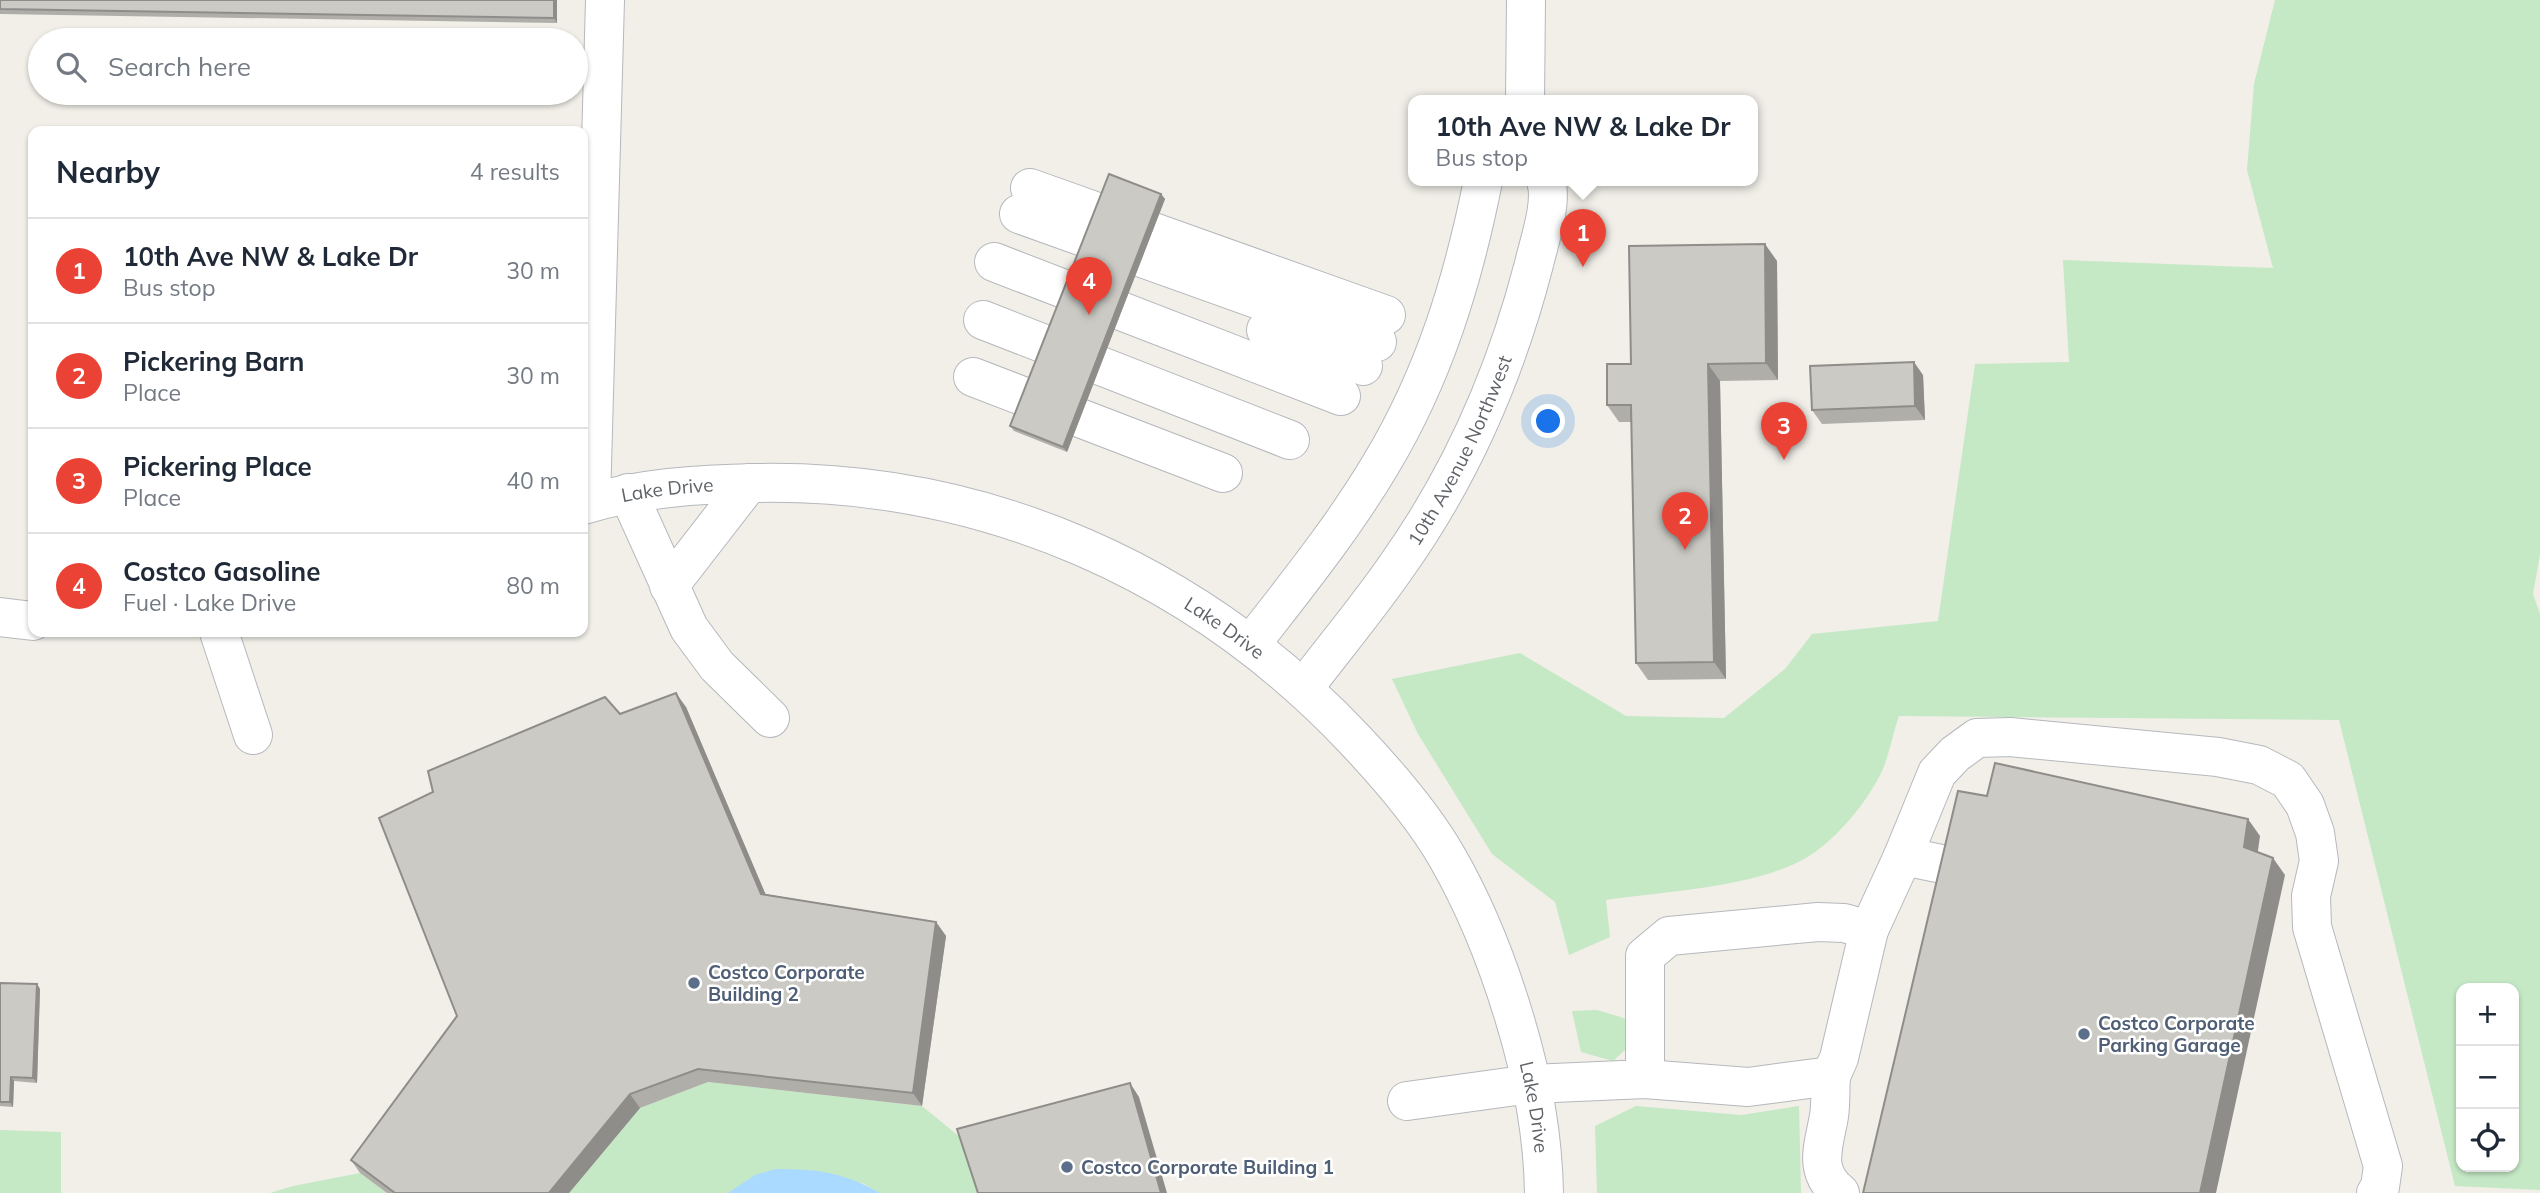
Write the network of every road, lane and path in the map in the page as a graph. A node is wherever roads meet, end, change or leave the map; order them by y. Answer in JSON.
{"nodes":[{"id":1,"x":605,"y":0,"type":"edge"},
{"id":2,"x":1526,"y":0,"type":"edge"},
{"id":3,"x":1525,"y":95,"type":"edge"},
{"id":4,"x":1482,"y":186,"type":"edge"},
{"id":5,"x":1548,"y":186,"type":"edge"},
{"id":6,"x":1000,"y":280,"type":"junction"},
{"id":7,"x":1331,"y":404,"type":"dead end"},
{"id":8,"x":1277,"y":446,"type":"dead end"},
{"id":9,"x":588,"y":475,"type":"edge"},
{"id":10,"x":1209,"y":480,"type":"dead end"},
{"id":11,"x":749,"y":483,"type":"junction"},
{"id":12,"x":628,"y":493,"type":"junction"},
{"id":13,"x":588,"y":503,"type":"edge"},
{"id":14,"x":668,"y":586,"type":"junction"},
{"id":15,"x":0,"y":617,"type":"edge"},
{"id":16,"x":28,"y":620,"type":"edge"},
{"id":17,"x":221,"y":637,"type":"edge"},
{"id":18,"x":1251,"y":645,"type":"junction"},
{"id":19,"x":1303,"y":689,"type":"junction"},
{"id":20,"x":771,"y":718,"type":"dead end"},
{"id":21,"x":253,"y":735,"type":"dead end"},
{"id":22,"x":1903,"y":856,"type":"junction"},
{"id":23,"x":1956,"y":867,"type":"edge"},
{"id":24,"x":1869,"y":930,"type":"junction"},
{"id":25,"x":1831,"y":1076,"type":"junction"},
{"id":26,"x":1645,"y":1079,"type":"junction"},
{"id":27,"x":1531,"y":1084,"type":"junction"},
{"id":28,"x":1407,"y":1101,"type":"dead end"},
{"id":29,"x":1544,"y":1193,"type":"edge"},
{"id":30,"x":1840,"y":1193,"type":"edge"},
{"id":31,"x":2376,"y":1193,"type":"edge"}],
"edges":[{"from":1,"to":9,"type":"street"},
{"from":2,"to":3,"type":"street"},
{"from":4,"to":18,"type":"street"},
{"from":5,"to":19,"type":"street","name":"10th Avenue Northwest"},
{"from":6,"to":6,"type":"street"},
{"from":6,"to":7,"type":"street"},
{"from":6,"to":8,"type":"street"},
{"from":6,"to":10,"type":"street"},
{"from":11,"to":12,"type":"street","name":"Lake Drive"},
{"from":11,"to":14,"type":"street"},
{"from":11,"to":18,"type":"street","name":"Lake Drive"},
{"from":12,"to":13,"type":"street","name":"Lake Drive"},
{"from":12,"to":14,"type":"street"},
{"from":14,"to":20,"type":"street"},
{"from":15,"to":16,"type":"street"},
{"from":17,"to":21,"type":"street"},
{"from":18,"to":19,"type":"street","name":"Lake Drive"},
{"from":19,"to":27,"type":"street","name":"Lake Drive"},
{"from":22,"to":23,"type":"street"},
{"from":22,"to":24,"type":"street"},
{"from":22,"to":31,"type":"street"},
{"from":24,"to":25,"type":"street"},
{"from":24,"to":26,"type":"street"},
{"from":25,"to":26,"type":"street"},
{"from":25,"to":30,"type":"street"},
{"from":26,"to":27,"type":"street"},
{"from":27,"to":28,"type":"street"},
{"from":27,"to":29,"type":"street","name":"Lake Drive"}]}
